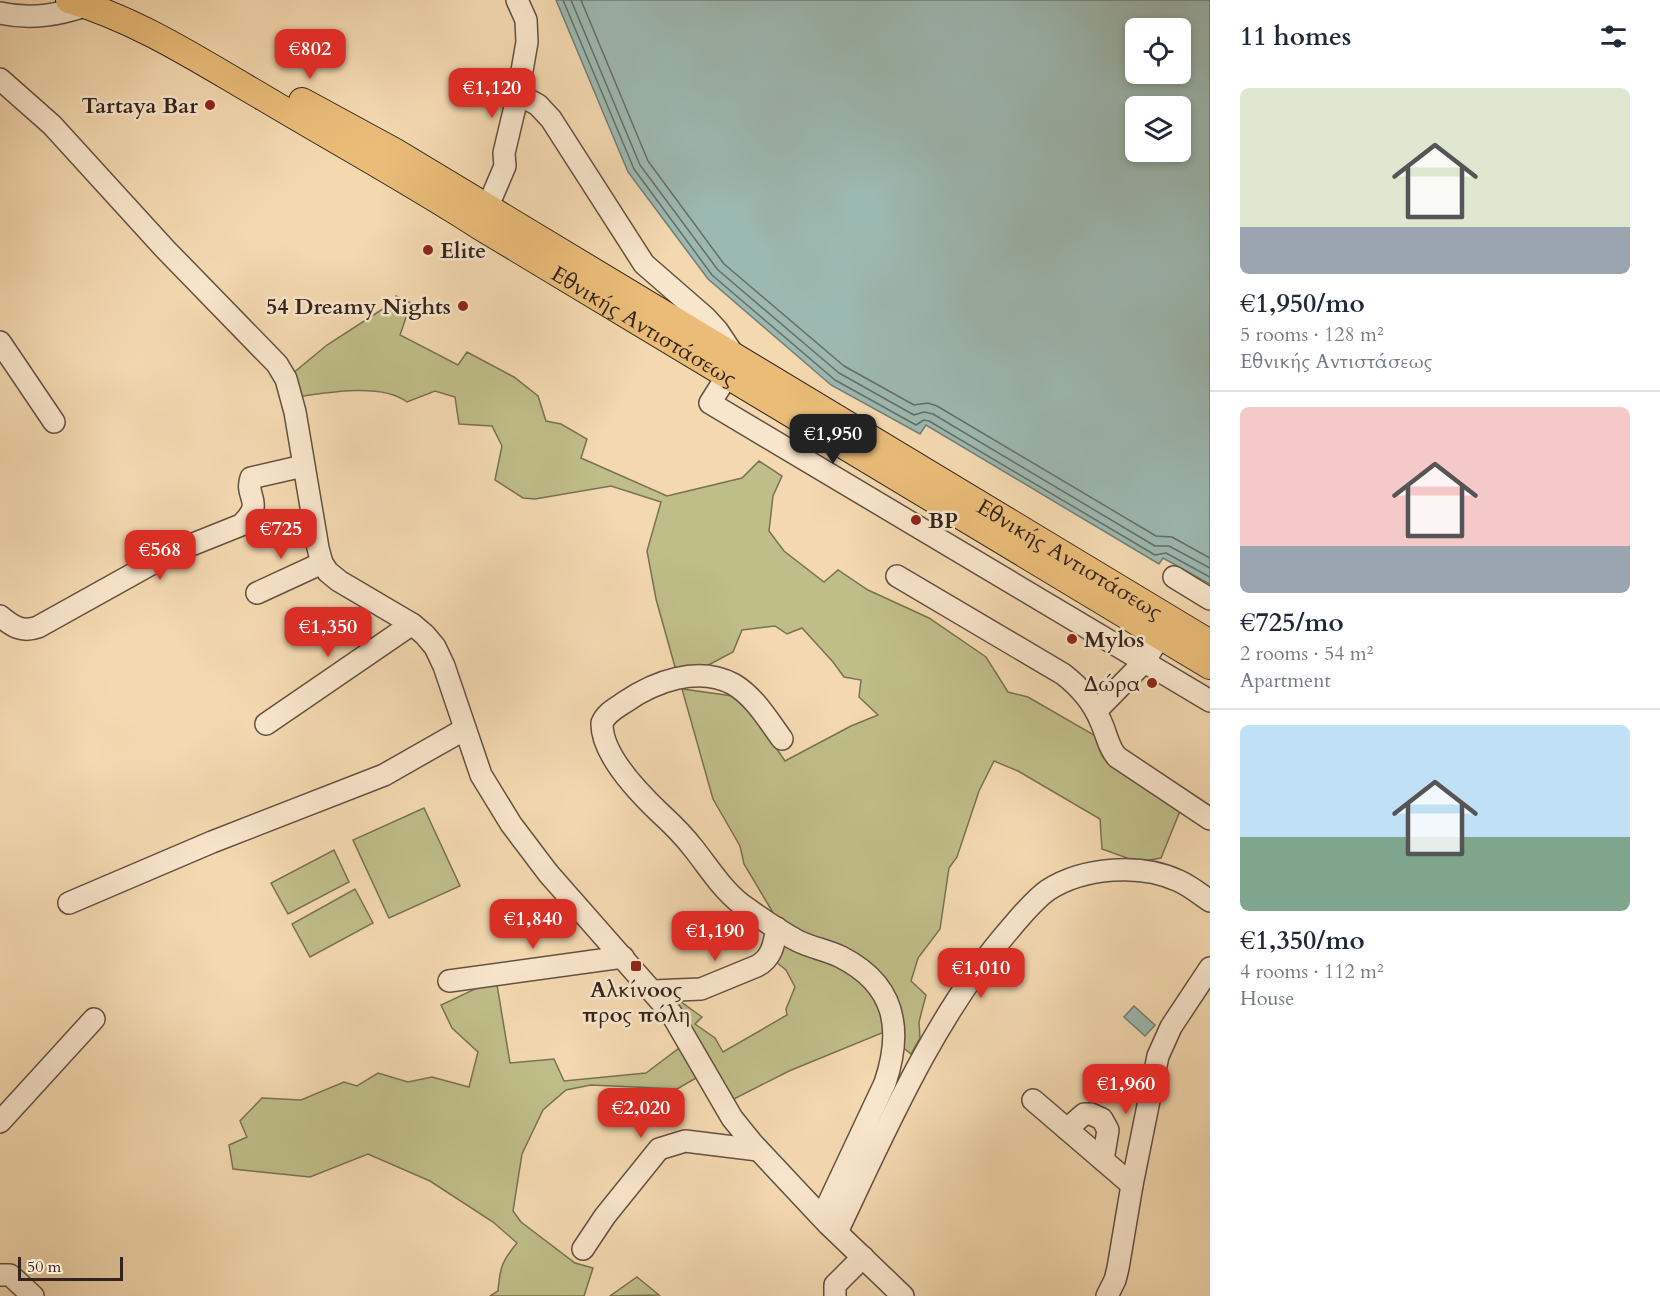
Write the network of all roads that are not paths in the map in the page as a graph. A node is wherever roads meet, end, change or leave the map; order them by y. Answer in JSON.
{"nodes":[{"id":1,"x":122,"y":0,"type":"edge"},
{"id":2,"x":517,"y":0,"type":"edge"},
{"id":3,"x":79,"y":3,"type":"edge"},
{"id":4,"x":0,"y":12,"type":"edge"},
{"id":5,"x":0,"y":79,"type":"edge"},
{"id":6,"x":518,"y":94,"type":"junction"},
{"id":7,"x":477,"y":214,"type":"junction"},
{"id":8,"x":0,"y":342,"type":"edge"},
{"id":9,"x":732,"y":367,"type":"junction"},
{"id":10,"x":54,"y":422,"type":"dead end"},
{"id":11,"x":806,"y":423,"type":"junction"},
{"id":12,"x":789,"y":450,"type":"junction"},
{"id":13,"x":303,"y":466,"type":"junction"},
{"id":14,"x":907,"y":484,"type":"junction"},
{"id":15,"x":891,"y":511,"type":"junction"},
{"id":16,"x":953,"y":512,"type":"junction"},
{"id":17,"x":937,"y":538,"type":"junction"},
{"id":18,"x":322,"y":563,"type":"junction"},
{"id":19,"x":897,"y":576,"type":"dead end"},
{"id":20,"x":1174,"y":577,"type":"dead end"},
{"id":21,"x":257,"y":593,"type":"dead end"},
{"id":22,"x":1210,"y":599,"type":"edge"},
{"id":23,"x":0,"y":616,"type":"edge"},
{"id":24,"x":412,"y":624,"type":"junction"},
{"id":25,"x":1160,"y":636,"type":"junction"},
{"id":26,"x":1210,"y":644,"type":"edge"},
{"id":27,"x":1144,"y":662,"type":"junction"},
{"id":28,"x":1210,"y":666,"type":"edge"},
{"id":29,"x":1210,"y":701,"type":"edge"},
{"id":30,"x":1096,"y":711,"type":"junction"},
{"id":31,"x":266,"y":724,"type":"dead end"},
{"id":32,"x":465,"y":729,"type":"junction"},
{"id":33,"x":782,"y":739,"type":"dead end"},
{"id":34,"x":1210,"y":819,"type":"edge"},
{"id":35,"x":1210,"y":901,"type":"edge"},
{"id":36,"x":69,"y":903,"type":"dead end"},
{"id":37,"x":777,"y":928,"type":"junction"},
{"id":38,"x":623,"y":957,"type":"junction"},
{"id":39,"x":1210,"y":968,"type":"edge"},
{"id":40,"x":449,"y":981,"type":"dead end"},
{"id":41,"x":653,"y":991,"type":"junction"},
{"id":42,"x":94,"y":1019,"type":"dead end"},
{"id":43,"x":1033,"y":1100,"type":"dead end"},
{"id":44,"x":0,"y":1122,"type":"edge"},
{"id":45,"x":1067,"y":1129,"type":"junction"},
{"id":46,"x":758,"y":1150,"type":"junction"},
{"id":47,"x":1103,"y":1160,"type":"junction"},
{"id":48,"x":1132,"y":1185,"type":"junction"},
{"id":49,"x":829,"y":1224,"type":"junction"},
{"id":50,"x":584,"y":1249,"type":"dead end"},
{"id":51,"x":863,"y":1257,"type":"junction"},
{"id":52,"x":0,"y":1275,"type":"edge"},
{"id":53,"x":33,"y":1296,"type":"edge"},
{"id":54,"x":836,"y":1296,"type":"edge"},
{"id":55,"x":903,"y":1296,"type":"edge"},
{"id":56,"x":1107,"y":1296,"type":"edge"}],
"edges":[{"from":1,"to":7,"type":"main road","name":"Εθνικής Αντιστάσεως"},
{"from":2,"to":6,"type":"street"},
{"from":3,"to":4,"type":"street"},
{"from":3,"to":7,"type":"main road","name":"Εθνικής Αντιστάσεως"},
{"from":5,"to":13,"type":"street"},
{"from":6,"to":7,"type":"street"},
{"from":6,"to":9,"type":"street"},
{"from":7,"to":9,"type":"main road","name":"Εθνικής Αντιστάσεως"},
{"from":8,"to":10,"type":"street"},
{"from":9,"to":11,"type":"main road","name":"Εθνικής Αντιστάσεως"},
{"from":9,"to":12,"type":"street"},
{"from":9,"to":26,"type":"main road","name":"Εθνικής Αντιστάσεως"},
{"from":11,"to":12,"type":"street"},
{"from":11,"to":14,"type":"main road","name":"Εθνικής Αντιστάσεως"},
{"from":12,"to":15,"type":"street"},
{"from":13,"to":18,"type":"street"},
{"from":13,"to":23,"type":"street"},
{"from":14,"to":15,"type":"street"},
{"from":14,"to":16,"type":"main road","name":"Εθνικής Αντιστάσεως"},
{"from":15,"to":17,"type":"street"},
{"from":16,"to":17,"type":"street"},
{"from":16,"to":25,"type":"main road","name":"Εθνικής Αντιστάσεως"},
{"from":17,"to":27,"type":"street"},
{"from":18,"to":21,"type":"street"},
{"from":18,"to":24,"type":"street"},
{"from":19,"to":30,"type":"street"},
{"from":20,"to":22,"type":"street"},
{"from":24,"to":31,"type":"street"},
{"from":24,"to":32,"type":"street"},
{"from":25,"to":27,"type":"street"},
{"from":25,"to":28,"type":"main road","name":"Εθνικής Αντιστάσεως"},
{"from":27,"to":29,"type":"street"},
{"from":27,"to":30,"type":"street"},
{"from":30,"to":34,"type":"street"},
{"from":32,"to":36,"type":"street"},
{"from":32,"to":38,"type":"street"},
{"from":33,"to":37,"type":"street"},
{"from":35,"to":49,"type":"street"},
{"from":37,"to":41,"type":"street"},
{"from":37,"to":49,"type":"street"},
{"from":38,"to":40,"type":"street"},
{"from":38,"to":41,"type":"street"},
{"from":39,"to":48,"type":"street"},
{"from":41,"to":46,"type":"street"},
{"from":42,"to":44,"type":"street"},
{"from":43,"to":45,"type":"street"},
{"from":45,"to":47,"type":"street"},
{"from":45,"to":47,"type":"street"},
{"from":46,"to":49,"type":"street"},
{"from":46,"to":50,"type":"street"},
{"from":47,"to":48,"type":"street"},
{"from":48,"to":56,"type":"street"},
{"from":49,"to":51,"type":"street"},
{"from":51,"to":54,"type":"street"},
{"from":51,"to":55,"type":"street"},
{"from":52,"to":53,"type":"street"}]}
